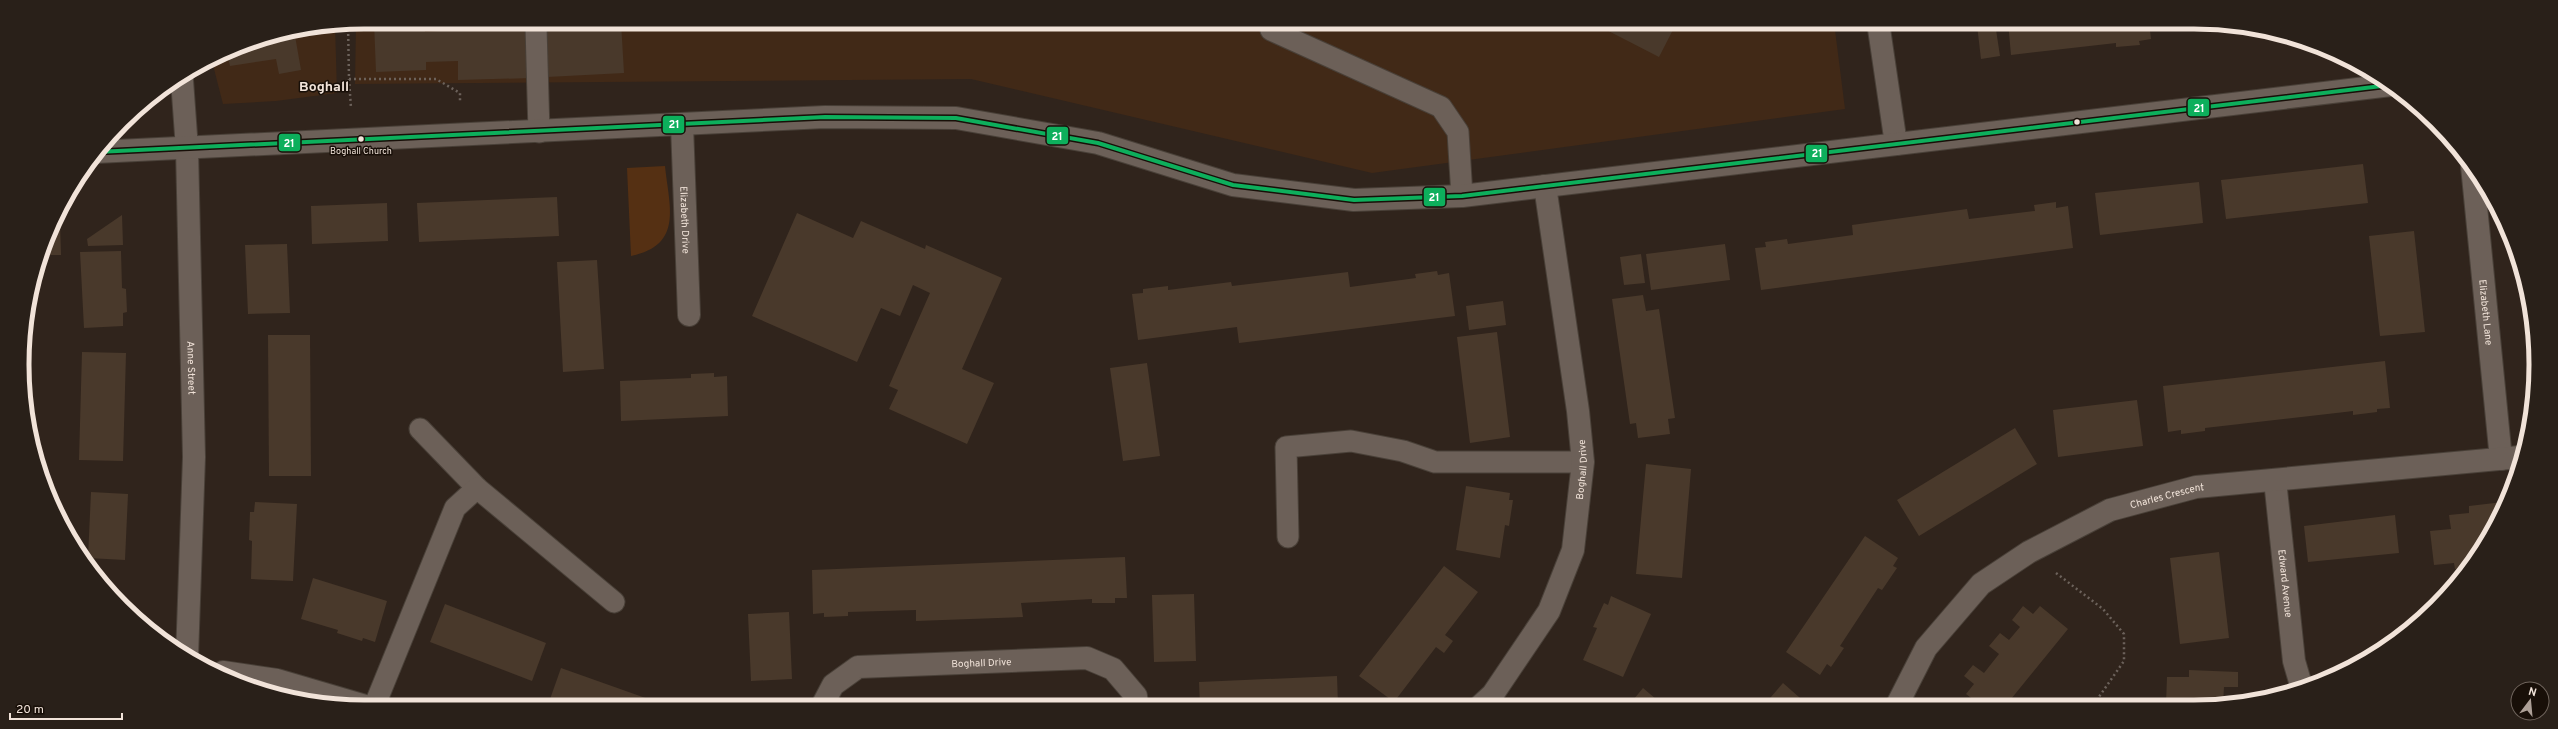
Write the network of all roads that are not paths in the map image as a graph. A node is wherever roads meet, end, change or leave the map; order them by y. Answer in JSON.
{"nodes":[{"id":1,"x":536,"y":29,"type":"edge"},
{"id":2,"x":1879,"y":29,"type":"edge"},
{"id":3,"x":1271,"y":30,"type":"dead end"},
{"id":4,"x":182,"y":83,"type":"edge"},
{"id":5,"x":2380,"y":86,"type":"edge"},
{"id":6,"x":682,"y":125,"type":"junction"},
{"id":7,"x":539,"y":132,"type":"junction"},
{"id":8,"x":1896,"y":144,"type":"junction"},
{"id":9,"x":187,"y":149,"type":"junction"},
{"id":10,"x":105,"y":152,"type":"edge"},
{"id":11,"x":2474,"y":181,"type":"edge"},
{"id":12,"x":1545,"y":186,"type":"junction"},
{"id":13,"x":1462,"y":196,"type":"junction"},
{"id":14,"x":689,"y":315,"type":"dead end"},
{"id":15,"x":420,"y":429,"type":"dead end"},
{"id":16,"x":2510,"y":458,"type":"edge"},
{"id":17,"x":1583,"y":462,"type":"junction"},
{"id":18,"x":2275,"y":480,"type":"junction"},
{"id":19,"x":477,"y":488,"type":"junction"},
{"id":20,"x":1288,"y":536,"type":"dead end"},
{"id":21,"x":614,"y":602,"type":"dead end"},
{"id":22,"x":187,"y":649,"type":"edge"},
{"id":23,"x":236,"y":674,"type":"edge"},
{"id":24,"x":2300,"y":682,"type":"edge"},
{"id":25,"x":341,"y":699,"type":"edge"},
{"id":26,"x":377,"y":700,"type":"edge"},
{"id":27,"x":825,"y":700,"type":"edge"},
{"id":28,"x":1136,"y":700,"type":"edge"},
{"id":29,"x":1494,"y":700,"type":"edge"},
{"id":30,"x":1900,"y":700,"type":"edge"}],
"edges":[{"from":1,"to":7,"type":"lane"},
{"from":2,"to":8,"type":"street"},
{"from":3,"to":13,"type":"lane"},
{"from":4,"to":9,"type":"street","name":"Anne Street"},
{"from":5,"to":8,"type":"street"},
{"from":6,"to":7,"type":"street"},
{"from":6,"to":13,"type":"street"},
{"from":6,"to":14,"type":"street","name":"Elizabeth Drive"},
{"from":7,"to":9,"type":"street"},
{"from":8,"to":12,"type":"street"},
{"from":9,"to":10,"type":"street"},
{"from":9,"to":22,"type":"street","name":"Anne Street"},
{"from":11,"to":16,"type":"street","name":"Elizabeth Lane"},
{"from":12,"to":13,"type":"street"},
{"from":12,"to":17,"type":"street","name":"Boghall Drive"},
{"from":15,"to":19,"type":"lane"},
{"from":16,"to":18,"type":"street","name":"Charles Crescent"},
{"from":17,"to":20,"type":"lane"},
{"from":17,"to":29,"type":"street","name":"Boghall Drive"},
{"from":18,"to":24,"type":"street","name":"Edward Avenue"},
{"from":18,"to":30,"type":"street","name":"Charles Crescent"},
{"from":19,"to":21,"type":"lane"},
{"from":19,"to":26,"type":"lane"},
{"from":23,"to":25,"type":"street"},
{"from":27,"to":28,"type":"street","name":"Boghall Drive"}]}
